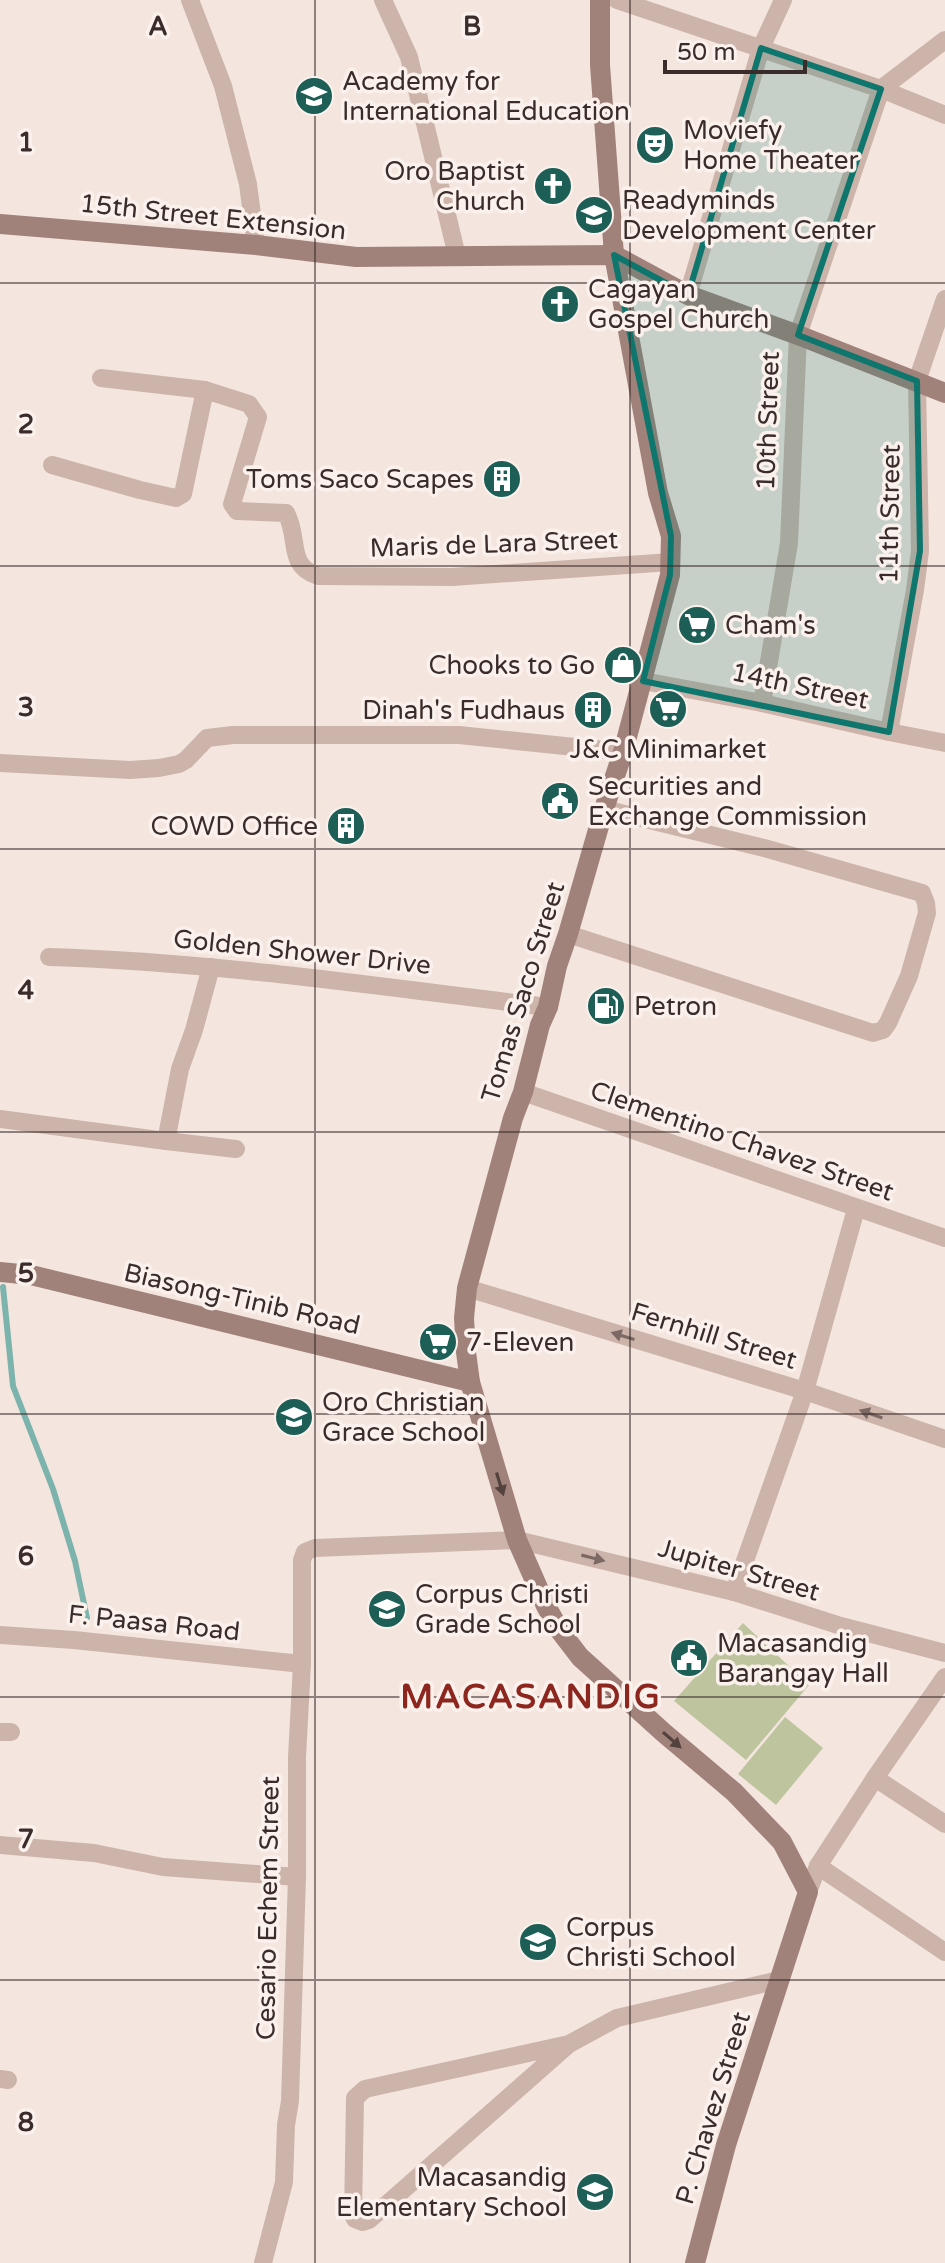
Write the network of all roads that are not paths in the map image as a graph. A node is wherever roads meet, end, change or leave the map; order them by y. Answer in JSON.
{"nodes":[{"id":1,"x":190,"y":0,"type":"edge"},
{"id":2,"x":383,"y":0,"type":"edge"},
{"id":3,"x":600,"y":0,"type":"edge"},
{"id":4,"x":617,"y":0,"type":"edge"},
{"id":5,"x":783,"y":0,"type":"edge"},
{"id":6,"x":945,"y":40,"type":"edge"},
{"id":7,"x":761,"y":48,"type":"junction"},
{"id":8,"x":881,"y":89,"type":"junction"},
{"id":9,"x":945,"y":115,"type":"edge"},
{"id":10,"x":0,"y":224,"type":"edge"},
{"id":11,"x":256,"y":245,"type":"junction"},
{"id":12,"x":614,"y":255,"type":"junction"},
{"id":13,"x":457,"y":256,"type":"junction"},
{"id":14,"x":688,"y":295,"type":"junction"},
{"id":15,"x":945,"y":299,"type":"edge"},
{"id":16,"x":798,"y":335,"type":"junction"},
{"id":17,"x":101,"y":378,"type":"dead end"},
{"id":18,"x":917,"y":381,"type":"junction"},
{"id":19,"x":205,"y":390,"type":"junction"},
{"id":20,"x":945,"y":393,"type":"edge"},
{"id":21,"x":52,"y":465,"type":"dead end"},
{"id":22,"x":671,"y":562,"type":"junction"},
{"id":23,"x":643,"y":681,"type":"junction"},
{"id":24,"x":762,"y":703,"type":"junction"},
{"id":25,"x":889,"y":732,"type":"junction"},
{"id":26,"x":945,"y":743,"type":"edge"},
{"id":27,"x":623,"y":752,"type":"junction"},
{"id":28,"x":0,"y":763,"type":"edge"},
{"id":29,"x":604,"y":809,"type":"junction"},
{"id":30,"x":568,"y":934,"type":"junction"},
{"id":31,"x":49,"y":957,"type":"dead end"},
{"id":32,"x":211,"y":967,"type":"junction"},
{"id":33,"x":548,"y":1007,"type":"junction"},
{"id":34,"x":523,"y":1092,"type":"junction"},
{"id":35,"x":0,"y":1119,"type":"edge"},
{"id":36,"x":166,"y":1141,"type":"junction"},
{"id":37,"x":236,"y":1149,"type":"dead end"},
{"id":38,"x":856,"y":1209,"type":"junction"},
{"id":39,"x":945,"y":1238,"type":"edge"},
{"id":40,"x":0,"y":1272,"type":"edge"},
{"id":41,"x":467,"y":1288,"type":"junction"},
{"id":42,"x":470,"y":1382,"type":"junction"},
{"id":43,"x":805,"y":1391,"type":"junction"},
{"id":44,"x":945,"y":1439,"type":"edge"},
{"id":45,"x":517,"y":1540,"type":"junction"},
{"id":46,"x":305,"y":1552,"type":"joint"},
{"id":47,"x":734,"y":1592,"type":"junction"},
{"id":48,"x":0,"y":1635,"type":"edge"},
{"id":49,"x":945,"y":1653,"type":"edge"},
{"id":50,"x":302,"y":1664,"type":"junction"},
{"id":51,"x":945,"y":1677,"type":"edge"},
{"id":52,"x":875,"y":1778,"type":"junction"},
{"id":53,"x":945,"y":1824,"type":"edge"},
{"id":54,"x":0,"y":1845,"type":"edge"},
{"id":55,"x":818,"y":1866,"type":"junction"},
{"id":56,"x":297,"y":1877,"type":"junction"},
{"id":57,"x":808,"y":1892,"type":"junction"},
{"id":58,"x":945,"y":1952,"type":"edge"},
{"id":59,"x":779,"y":1980,"type":"junction"},
{"id":60,"x":569,"y":2044,"type":"junction"},
{"id":61,"x":263,"y":2263,"type":"edge"},
{"id":62,"x":695,"y":2263,"type":"edge"}],
"edges":[{"from":1,"to":11,"type":"street"},
{"from":2,"to":13,"type":"street"},
{"from":3,"to":12,"type":"main road","name":"Tomas Saco Street"},
{"from":4,"to":7,"type":"street"},
{"from":5,"to":7,"type":"street"},
{"from":6,"to":8,"type":"street"},
{"from":7,"to":8,"type":"street"},
{"from":7,"to":14,"type":"street"},
{"from":8,"to":9,"type":"street"},
{"from":8,"to":16,"type":"street","name":"10th Street"},
{"from":10,"to":11,"type":"main road","name":"15th Street Extension"},
{"from":11,"to":13,"type":"main road","name":"15th Street Extension"},
{"from":12,"to":13,"type":"main road","name":"15th Street Extension"},
{"from":12,"to":14,"type":"main road"},
{"from":12,"to":22,"type":"main road","name":"Tomas Saco Street"},
{"from":14,"to":16,"type":"main road"},
{"from":15,"to":18,"type":"street","name":"11th Street"},
{"from":16,"to":18,"type":"main road"},
{"from":16,"to":24,"type":"street","name":"10th Street"},
{"from":17,"to":19,"type":"street"},
{"from":18,"to":20,"type":"main road"},
{"from":18,"to":25,"type":"street","name":"11th Street"},
{"from":19,"to":21,"type":"street"},
{"from":19,"to":22,"type":"street","name":"Maris de Lara Street"},
{"from":22,"to":23,"type":"main road","name":"Tomas Saco Street"},
{"from":23,"to":24,"type":"street","name":"14th Street"},
{"from":23,"to":27,"type":"main road","name":"Tomas Saco Street"},
{"from":24,"to":25,"type":"street","name":"14th Street"},
{"from":25,"to":26,"type":"street","name":"14th Street"},
{"from":27,"to":28,"type":"street"},
{"from":27,"to":29,"type":"main road","name":"Tomas Saco Street"},
{"from":29,"to":30,"type":"main road","name":"Tomas Saco Street"},
{"from":29,"to":30,"type":"street"},
{"from":30,"to":33,"type":"main road","name":"Tomas Saco Street"},
{"from":31,"to":32,"type":"street","name":"Golden Shower Drive"},
{"from":32,"to":33,"type":"street","name":"Golden Shower Drive"},
{"from":32,"to":36,"type":"street"},
{"from":33,"to":34,"type":"main road","name":"Tomas Saco Street"},
{"from":34,"to":38,"type":"street","name":"Clementino Chavez Street"},
{"from":34,"to":41,"type":"main road","name":"Tomas Saco Street"},
{"from":35,"to":36,"type":"street"},
{"from":36,"to":37,"type":"street"},
{"from":38,"to":39,"type":"street","name":"Clementino Chavez Street"},
{"from":38,"to":43,"type":"street"},
{"from":40,"to":42,"type":"main road","name":"Biasong-Tinib Road"},
{"from":41,"to":42,"type":"main road","name":"Tomas Saco Street"},
{"from":43,"to":41,"type":"street","name":"Fernhill Street","one_way":true},
{"from":42,"to":45,"type":"main road","name":"Tomas Saco Street","one_way":true},
{"from":44,"to":43,"type":"street","name":"Fernhill Street","one_way":true},
{"from":43,"to":47,"type":"street"},
{"from":45,"to":46,"type":"street","name":"Jupiter Street"},
{"from":45,"to":47,"type":"street","name":"Jupiter Street","one_way":true},
{"from":45,"to":57,"type":"main road","name":"Tomas Saco Street","one_way":true},
{"from":46,"to":50,"type":"street","name":"Cesario Echem Street"},
{"from":47,"to":49,"type":"street","name":"Jupiter Street"},
{"from":48,"to":50,"type":"street","name":"F. Paasa Road"},
{"from":50,"to":56,"type":"street","name":"Cesario Echem Street"},
{"from":51,"to":52,"type":"street","name":"P. Chavez Street"},
{"from":52,"to":53,"type":"street"},
{"from":52,"to":55,"type":"street","name":"P. Chavez Street"},
{"from":54,"to":56,"type":"street"},
{"from":55,"to":57,"type":"street","name":"P. Chavez Street"},
{"from":55,"to":58,"type":"street"},
{"from":56,"to":61,"type":"street","name":"Cesario Echem Street"},
{"from":57,"to":59,"type":"main road","name":"P. Chavez Street"},
{"from":59,"to":60,"type":"street"},
{"from":59,"to":62,"type":"main road","name":"P. Chavez Street"},
{"from":60,"to":60,"type":"street"}]}
